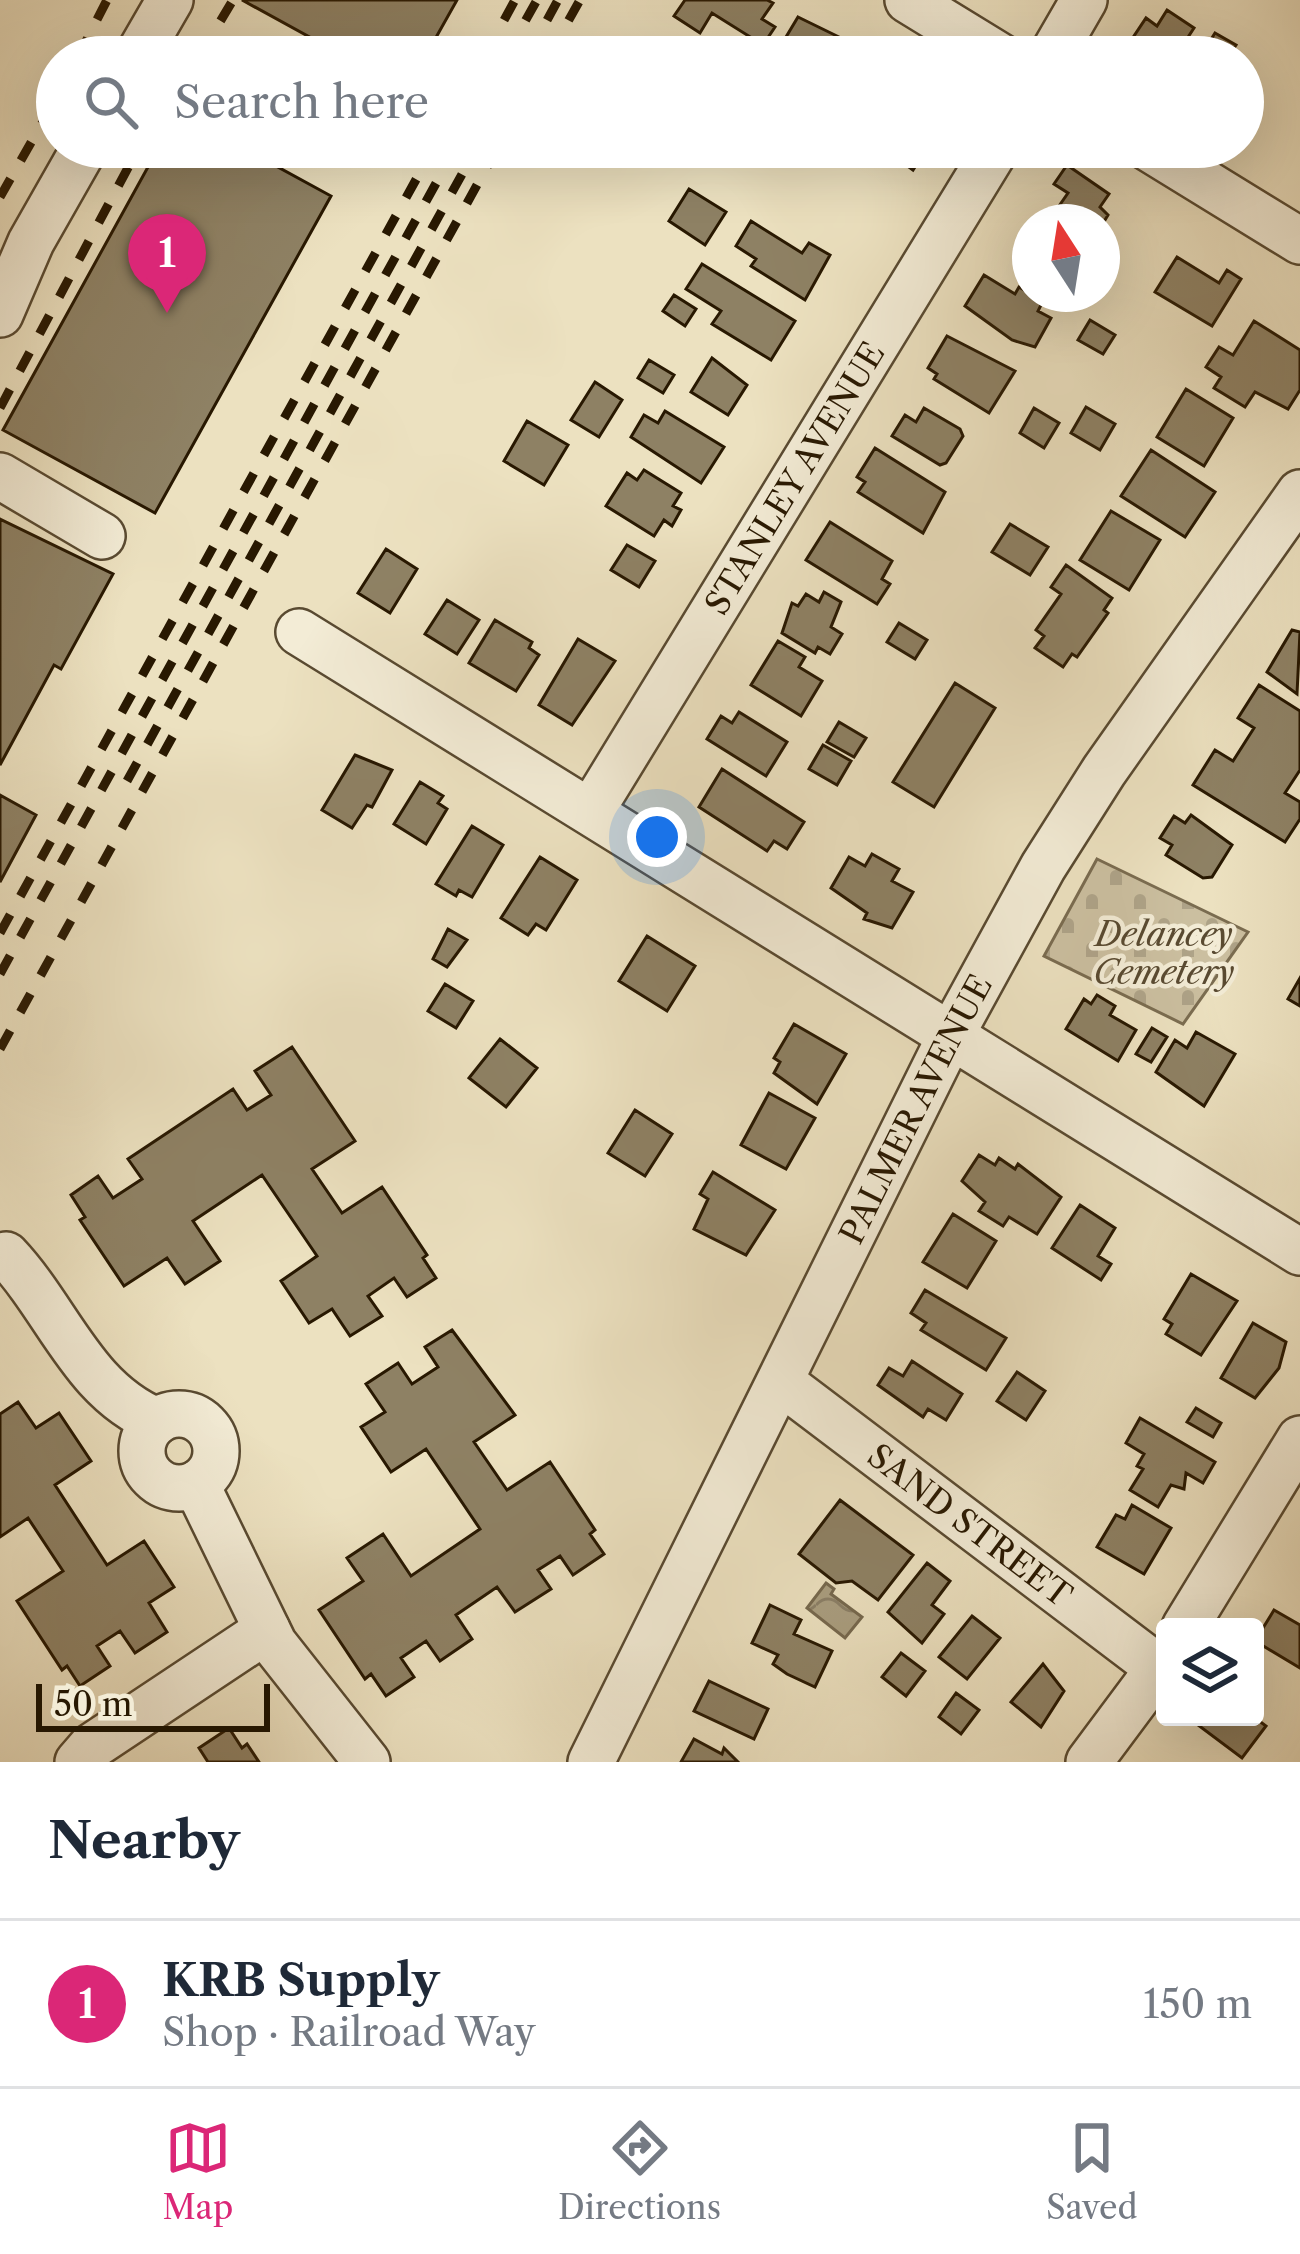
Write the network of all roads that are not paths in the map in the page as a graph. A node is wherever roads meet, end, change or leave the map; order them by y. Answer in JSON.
{"nodes":[{"id":1,"x":170,"y":0,"type":"edge"},
{"id":2,"x":908,"y":0,"type":"edge"},
{"id":3,"x":1084,"y":0,"type":"edge"},
{"id":4,"x":149,"y":36,"type":"edge"},
{"id":5,"x":966,"y":36,"type":"edge"},
{"id":6,"x":1063,"y":36,"type":"edge"},
{"id":7,"x":74,"y":168,"type":"edge"},
{"id":8,"x":984,"y":168,"type":"edge"},
{"id":9,"x":1181,"y":168,"type":"edge"},
{"id":10,"x":1300,"y":241,"type":"edge"},
{"id":11,"x":0,"y":314,"type":"edge"},
{"id":12,"x":0,"y":476,"type":"edge"},
{"id":13,"x":1300,"y":493,"type":"edge"},
{"id":14,"x":102,"y":536,"type":"dead end"},
{"id":15,"x":299,"y":632,"type":"dead end"},
{"id":16,"x":591,"y":811,"type":"junction"},
{"id":17,"x":950,"y":1037,"type":"junction"},
{"id":18,"x":1300,"y":1252,"type":"edge"},
{"id":19,"x":6,"y":1255,"type":"dead end"},
{"id":20,"x":781,"y":1382,"type":"junction"},
{"id":21,"x":1300,"y":1439,"type":"edge"},
{"id":22,"x":1191,"y":1618,"type":"edge"},
{"id":23,"x":267,"y":1630,"type":"junction"},
{"id":24,"x":1156,"y":1661,"type":"edge"},
{"id":25,"x":1156,"y":1673,"type":"edge"},
{"id":26,"x":376,"y":1760,"type":"edge"},
{"id":27,"x":78,"y":1762,"type":"edge"},
{"id":28,"x":591,"y":1762,"type":"edge"},
{"id":29,"x":1088,"y":1762,"type":"edge"}],
"edges":[{"from":1,"to":4,"type":"street"},
{"from":2,"to":5,"type":"street"},
{"from":3,"to":6,"type":"street"},
{"from":7,"to":11,"type":"street"},
{"from":8,"to":16,"type":"street","name":"STANLEY AVENUE"},
{"from":9,"to":10,"type":"street"},
{"from":12,"to":14,"type":"street"},
{"from":13,"to":17,"type":"street","name":"PALMER AVENUE"},
{"from":15,"to":16,"type":"street"},
{"from":16,"to":17,"type":"street"},
{"from":17,"to":18,"type":"street"},
{"from":17,"to":20,"type":"street","name":"PALMER AVENUE"},
{"from":19,"to":23,"type":"street"},
{"from":20,"to":24,"type":"street","name":"SAND STREET"},
{"from":20,"to":28,"type":"street","name":"PALMER AVENUE"},
{"from":21,"to":22,"type":"street"},
{"from":23,"to":26,"type":"street"},
{"from":23,"to":27,"type":"street"},
{"from":25,"to":29,"type":"street"}]}
